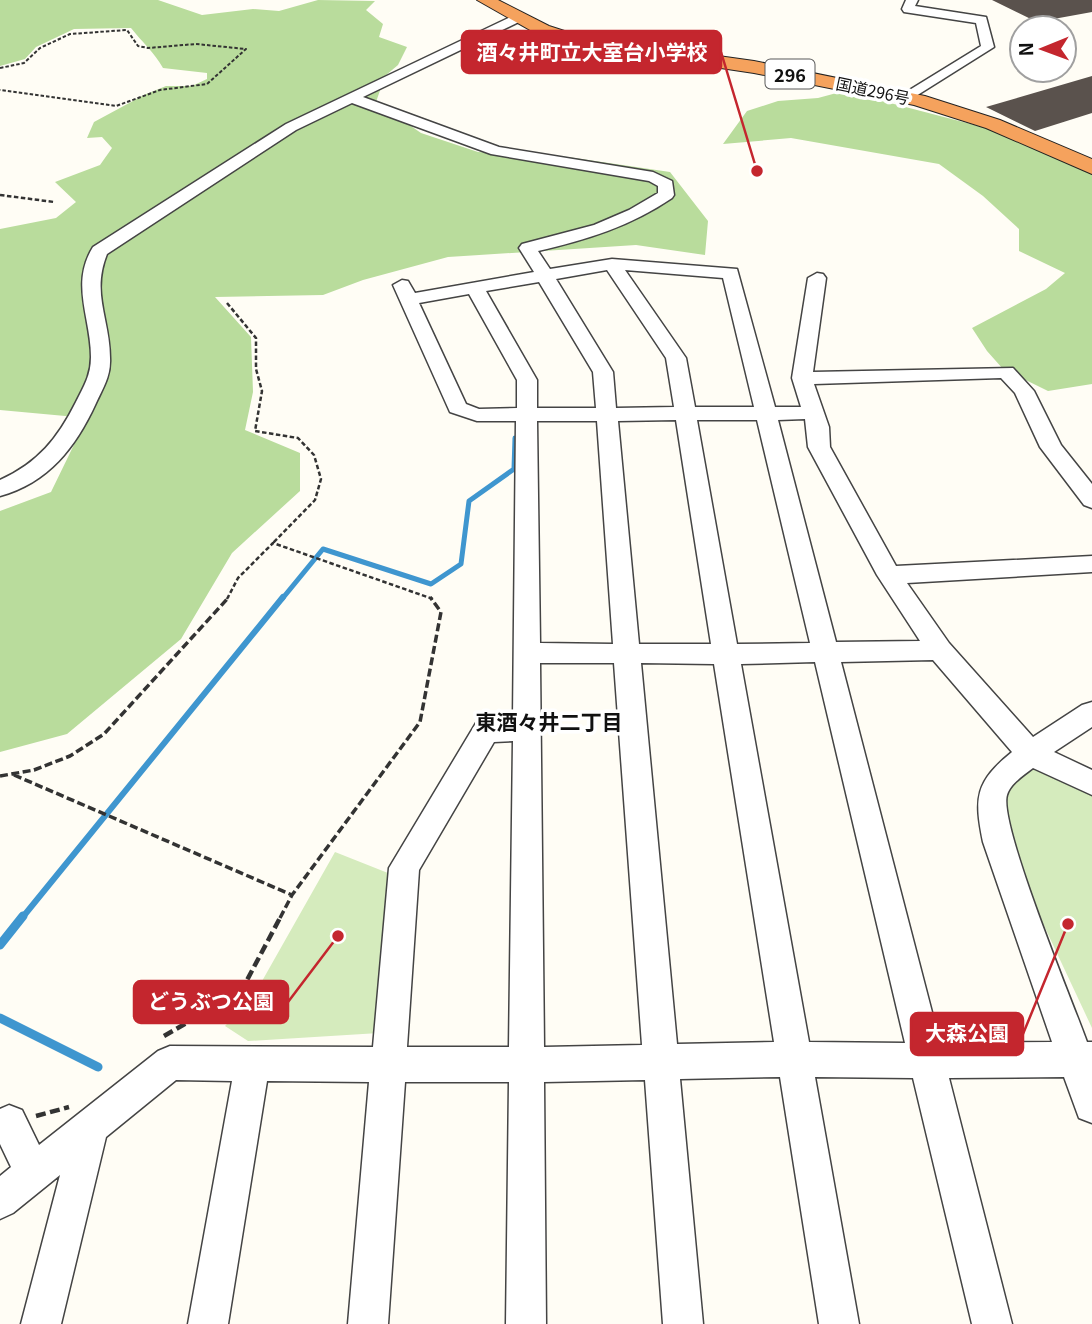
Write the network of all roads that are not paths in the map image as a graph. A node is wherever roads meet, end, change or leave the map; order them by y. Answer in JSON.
{"nodes":[{"id":1,"x":485,"y":0,"type":"edge"},
{"id":2,"x":912,"y":0,"type":"edge"},
{"id":3,"x":519,"y":18,"type":"junction"},
{"id":4,"x":908,"y":97,"type":"junction"},
{"id":5,"x":352,"y":98,"type":"junction"},
{"id":6,"x":1092,"y":167,"type":"edge"},
{"id":7,"x":612,"y":264,"type":"junction"},
{"id":8,"x":545,"y":276,"type":"junction"},
{"id":9,"x":817,"y":278,"type":"dead end"},
{"id":10,"x":475,"y":288,"type":"junction"},
{"id":11,"x":405,"y":291,"type":"joint"},
{"id":12,"x":802,"y":378,"type":"junction"},
{"id":13,"x":607,"y":412,"type":"junction"},
{"id":14,"x":686,"y":412,"type":"junction"},
{"id":15,"x":764,"y":412,"type":"junction"},
{"id":16,"x":814,"y":413,"type":"junction"},
{"id":17,"x":526,"y":415,"type":"junction"},
{"id":18,"x":0,"y":489,"type":"edge"},
{"id":19,"x":1092,"y":500,"type":"edge"},
{"id":20,"x":1092,"y":564,"type":"edge"},
{"id":21,"x":889,"y":575,"type":"junction"},
{"id":22,"x":940,"y":650,"type":"junction"},
{"id":23,"x":526,"y":653,"type":"junction"},
{"id":24,"x":824,"y":653,"type":"junction"},
{"id":25,"x":726,"y":654,"type":"junction"},
{"id":26,"x":625,"y":655,"type":"junction"},
{"id":27,"x":1092,"y":713,"type":"edge"},
{"id":28,"x":527,"y":729,"type":"junction"},
{"id":29,"x":1030,"y":754,"type":"junction"},
{"id":30,"x":1092,"y":783,"type":"edge"},
{"id":31,"x":796,"y":1059,"type":"junction"},
{"id":32,"x":1084,"y":1059,"type":"edge"},
{"id":33,"x":926,"y":1061,"type":"junction"},
{"id":34,"x":662,"y":1062,"type":"junction"},
{"id":35,"x":389,"y":1063,"type":"junction"},
{"id":36,"x":526,"y":1065,"type":"junction"},
{"id":37,"x":251,"y":1066,"type":"junction"},
{"id":38,"x":1092,"y":1105,"type":"edge"},
{"id":39,"x":83,"y":1116,"type":"junction"},
{"id":40,"x":9,"y":1123,"type":"road end"},
{"id":41,"x":33,"y":1171,"type":"junction"},
{"id":42,"x":0,"y":1199,"type":"edge"},
{"id":43,"x":41,"y":1324,"type":"edge"},
{"id":44,"x":208,"y":1324,"type":"edge"},
{"id":45,"x":368,"y":1324,"type":"edge"},
{"id":46,"x":526,"y":1324,"type":"edge"},
{"id":47,"x":683,"y":1324,"type":"edge"},
{"id":48,"x":839,"y":1324,"type":"edge"},
{"id":49,"x":992,"y":1324,"type":"edge"}],
"edges":[{"from":1,"to":3,"type":"highway","name":"国道296号","number":"296"},
{"from":2,"to":4,"type":"street"},
{"from":3,"to":4,"type":"highway","name":"国道296号","number":"296"},
{"from":3,"to":5,"type":"street"},
{"from":4,"to":6,"type":"highway","name":"国道296号","number":"296"},
{"from":5,"to":8,"type":"street"},
{"from":5,"to":18,"type":"street"},
{"from":7,"to":8,"type":"street"},
{"from":7,"to":14,"type":"street"},
{"from":7,"to":15,"type":"street"},
{"from":8,"to":10,"type":"street"},
{"from":8,"to":13,"type":"street"},
{"from":9,"to":12,"type":"street"},
{"from":10,"to":11,"type":"street"},
{"from":10,"to":17,"type":"street"},
{"from":11,"to":17,"type":"street"},
{"from":12,"to":16,"type":"street"},
{"from":12,"to":19,"type":"street"},
{"from":13,"to":14,"type":"street"},
{"from":13,"to":17,"type":"street"},
{"from":13,"to":26,"type":"street"},
{"from":14,"to":15,"type":"street"},
{"from":14,"to":25,"type":"street"},
{"from":15,"to":16,"type":"street"},
{"from":15,"to":24,"type":"street"},
{"from":16,"to":21,"type":"street"},
{"from":17,"to":23,"type":"street"},
{"from":20,"to":21,"type":"street"},
{"from":21,"to":22,"type":"street"},
{"from":22,"to":24,"type":"street"},
{"from":22,"to":29,"type":"street"},
{"from":23,"to":26,"type":"street"},
{"from":23,"to":28,"type":"street"},
{"from":24,"to":25,"type":"street"},
{"from":24,"to":33,"type":"street"},
{"from":25,"to":26,"type":"street"},
{"from":25,"to":31,"type":"street"},
{"from":26,"to":34,"type":"street"},
{"from":27,"to":29,"type":"street"},
{"from":28,"to":35,"type":"street"},
{"from":28,"to":36,"type":"street"},
{"from":29,"to":30,"type":"street"},
{"from":29,"to":32,"type":"street"},
{"from":31,"to":33,"type":"street"},
{"from":31,"to":34,"type":"street"},
{"from":31,"to":48,"type":"street"},
{"from":32,"to":33,"type":"street"},
{"from":32,"to":38,"type":"street"},
{"from":33,"to":49,"type":"street"},
{"from":34,"to":36,"type":"street"},
{"from":34,"to":47,"type":"street"},
{"from":35,"to":36,"type":"street"},
{"from":35,"to":37,"type":"street"},
{"from":35,"to":45,"type":"street"},
{"from":36,"to":46,"type":"street"},
{"from":37,"to":39,"type":"street"},
{"from":37,"to":44,"type":"street"},
{"from":39,"to":41,"type":"street"},
{"from":39,"to":43,"type":"street"},
{"from":40,"to":41,"type":"street"},
{"from":41,"to":42,"type":"street"}]}
